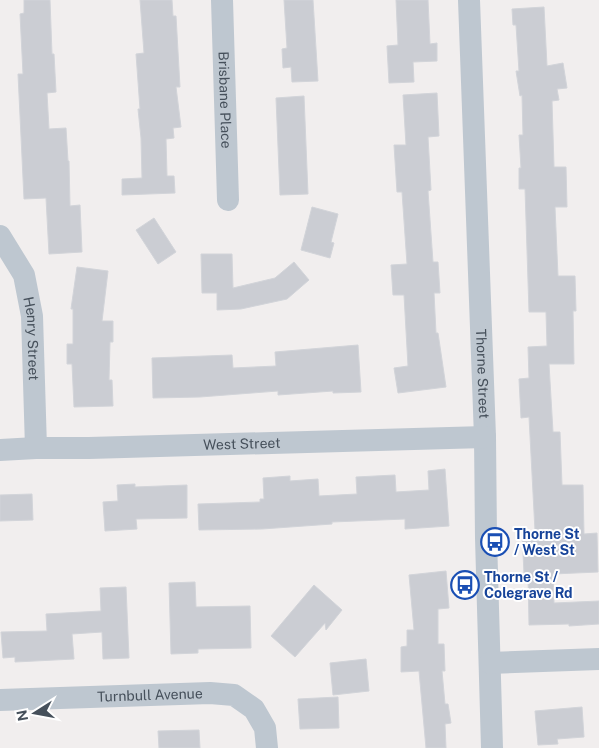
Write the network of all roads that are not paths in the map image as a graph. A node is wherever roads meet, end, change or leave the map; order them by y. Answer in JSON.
{"nodes":[{"id":1,"x":222,"y":0,"type":"edge"},
{"id":2,"x":469,"y":0,"type":"edge"},
{"id":3,"x":228,"y":200,"type":"dead end"},
{"id":4,"x":0,"y":236,"type":"edge"},
{"id":5,"x":485,"y":437,"type":"junction"},
{"id":6,"x":36,"y":448,"type":"junction"},
{"id":7,"x":0,"y":450,"type":"edge"},
{"id":8,"x":599,"y":659,"type":"edge"},
{"id":9,"x":490,"y":663,"type":"junction"},
{"id":10,"x":0,"y":700,"type":"edge"},
{"id":11,"x":267,"y":748,"type":"edge"},
{"id":12,"x":492,"y":748,"type":"edge"}],
"edges":[{"from":1,"to":3,"type":"street","name":"Brisbane Place"},
{"from":2,"to":5,"type":"street","name":"Thorne Street"},
{"from":4,"to":6,"type":"street","name":"Henry Street"},
{"from":5,"to":6,"type":"street","name":"West Street"},
{"from":5,"to":9,"type":"street","name":"Thorne Street"},
{"from":6,"to":7,"type":"street","name":"West Street"},
{"from":8,"to":9,"type":"street"},
{"from":9,"to":12,"type":"street","name":"Thorne Street"},
{"from":10,"to":11,"type":"street","name":"Turnbull Avenue"}]}
